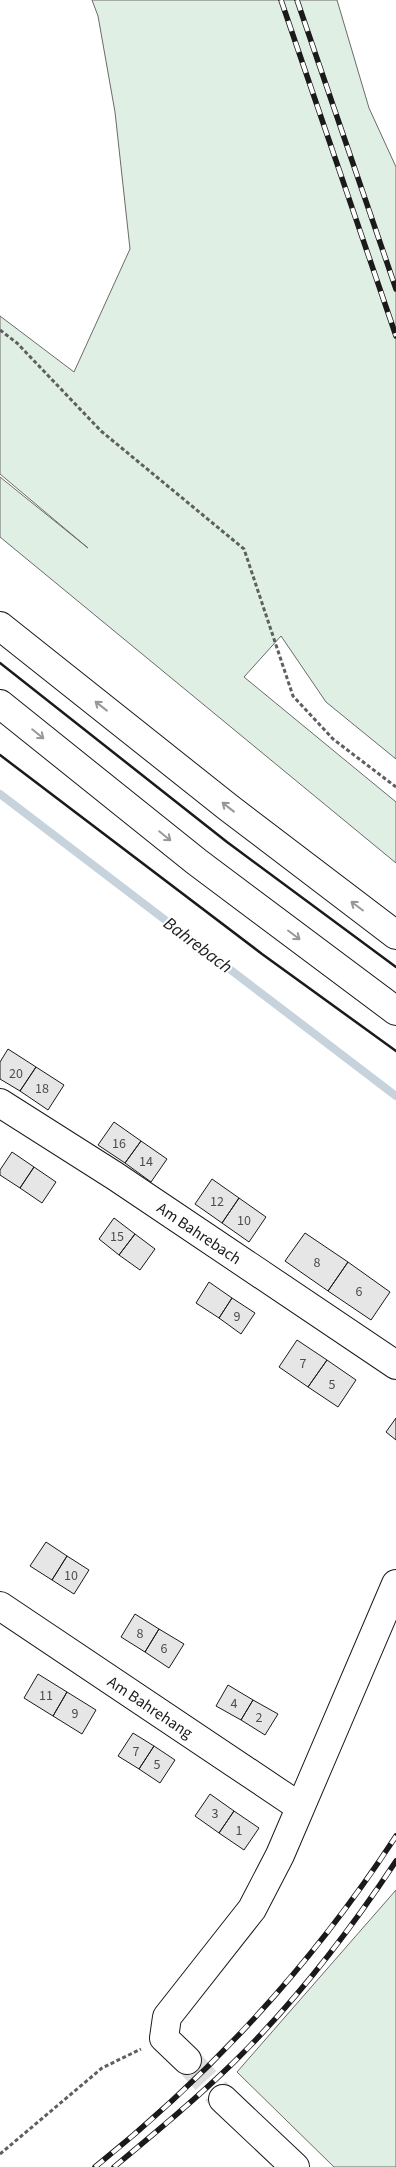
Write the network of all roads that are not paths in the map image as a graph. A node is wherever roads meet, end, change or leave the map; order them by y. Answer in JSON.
{"nodes":[{"id":1,"x":0,"y":626,"type":"edge"},
{"id":2,"x":0,"y":704,"type":"edge"},
{"id":3,"x":396,"y":935,"type":"edge"},
{"id":4,"x":396,"y":1011,"type":"edge"},
{"id":5,"x":0,"y":1103,"type":"edge"},
{"id":6,"x":396,"y":1365,"type":"edge"},
{"id":7,"x":396,"y":1584,"type":"edge"},
{"id":8,"x":0,"y":1606,"type":"edge"},
{"id":9,"x":300,"y":1807,"type":"junction"},
{"id":10,"x":186,"y":2060,"type":"tunnel mouth"},
{"id":11,"x":223,"y":2099,"type":"tunnel mouth"},
{"id":12,"x":295,"y":2167,"type":"edge"}],
"edges":[{"from":3,"to":1,"type":"main road","one_way":true},
{"from":2,"to":4,"type":"main road","one_way":true},
{"from":5,"to":6,"type":"main road","name":"Am Bahrebach"},
{"from":7,"to":9,"type":"main road"},
{"from":8,"to":9,"type":"main road","name":"Am Bahrehang"},
{"from":9,"to":10,"type":"main road"},
{"from":11,"to":12,"type":"main road"}]}
